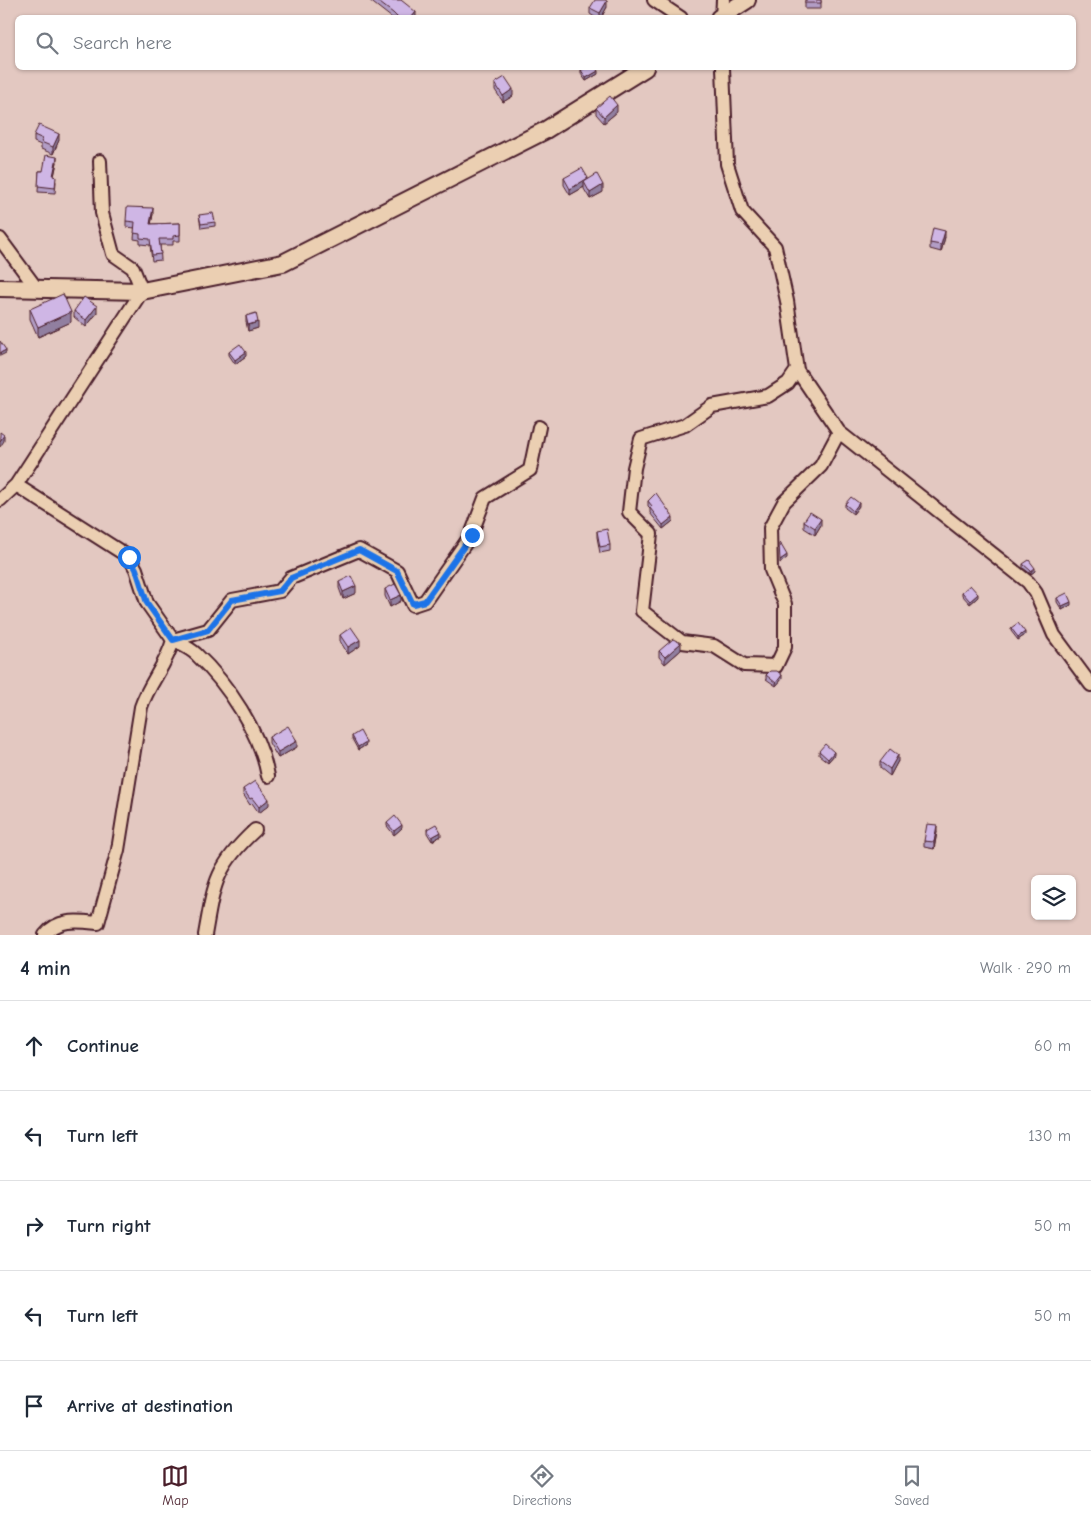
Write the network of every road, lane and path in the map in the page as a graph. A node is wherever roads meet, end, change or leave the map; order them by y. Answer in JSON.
{"nodes":[{"id":1,"x":654,"y":0,"type":"edge"},
{"id":2,"x":747,"y":0,"type":"edge"},
{"id":3,"x":722,"y":13,"type":"edge"},
{"id":4,"x":676,"y":15,"type":"edge"},
{"id":5,"x":641,"y":70,"type":"edge"},
{"id":6,"x":724,"y":70,"type":"edge"},
{"id":7,"x":100,"y":161,"type":"dead end"},
{"id":8,"x":0,"y":238,"type":"edge"},
{"id":9,"x":0,"y":288,"type":"edge"},
{"id":10,"x":37,"y":289,"type":"junction"},
{"id":11,"x":142,"y":291,"type":"junction"},
{"id":12,"x":796,"y":370,"type":"junction"},
{"id":13,"x":540,"y":428,"type":"dead end"},
{"id":14,"x":838,"y":432,"type":"junction"},
{"id":15,"x":16,"y":485,"type":"junction"},
{"id":16,"x":0,"y":500,"type":"edge"},
{"id":17,"x":173,"y":640,"type":"junction"},
{"id":18,"x":1091,"y":685,"type":"edge"},
{"id":19,"x":268,"y":776,"type":"dead end"},
{"id":20,"x":255,"y":830,"type":"dead end"},
{"id":21,"x":45,"y":935,"type":"edge"},
{"id":22,"x":206,"y":935,"type":"edge"}],
"edges":[{"from":1,"to":4,"type":"street"},
{"from":2,"to":3,"type":"street"},
{"from":5,"to":11,"type":"street"},
{"from":6,"to":12,"type":"street"},
{"from":7,"to":11,"type":"street"},
{"from":8,"to":10,"type":"street"},
{"from":9,"to":10,"type":"street"},
{"from":10,"to":11,"type":"street"},
{"from":11,"to":15,"type":"street"},
{"from":12,"to":14,"type":"street"},
{"from":12,"to":14,"type":"street"},
{"from":13,"to":17,"type":"street"},
{"from":14,"to":18,"type":"street"},
{"from":15,"to":16,"type":"street"},
{"from":15,"to":17,"type":"street"},
{"from":17,"to":19,"type":"street"},
{"from":17,"to":21,"type":"street"},
{"from":20,"to":22,"type":"street"}]}
